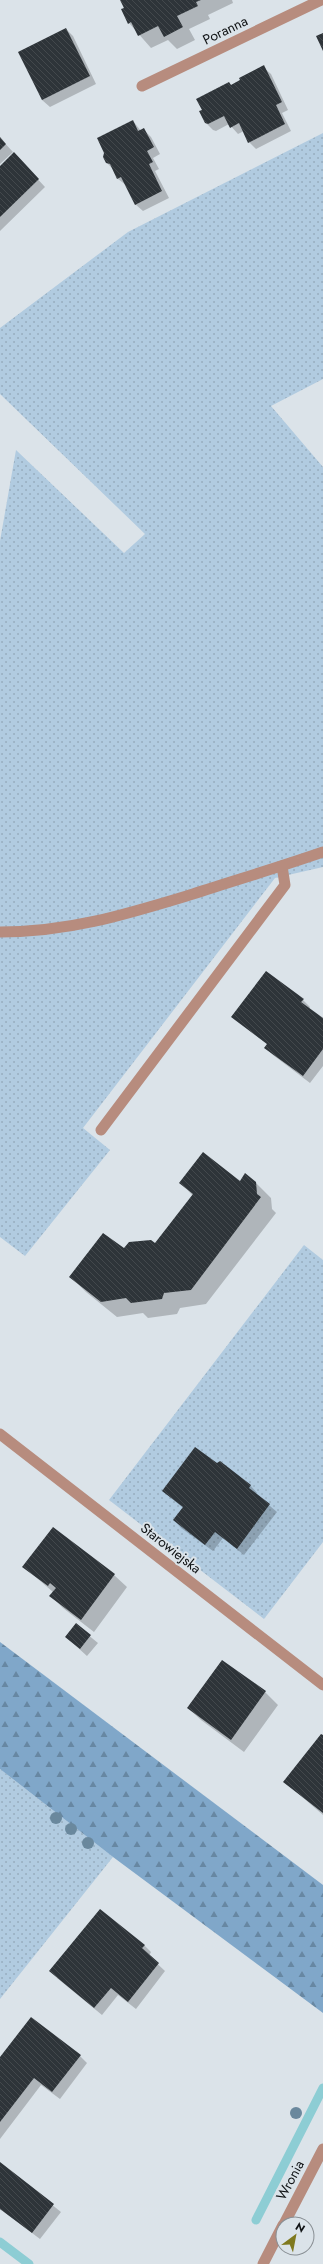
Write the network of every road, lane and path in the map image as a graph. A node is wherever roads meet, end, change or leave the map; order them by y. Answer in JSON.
{"nodes":[{"id":1,"x":321,"y":0,"type":"edge"},
{"id":2,"x":142,"y":86,"type":"dead end"},
{"id":3,"x":323,"y":852,"type":"edge"},
{"id":4,"x":282,"y":866,"type":"junction"},
{"id":5,"x":0,"y":932,"type":"edge"},
{"id":6,"x":101,"y":1130,"type":"dead end"},
{"id":7,"x":0,"y":1434,"type":"edge"},
{"id":8,"x":323,"y":1685,"type":"edge"},
{"id":9,"x":323,"y":2149,"type":"edge"},
{"id":10,"x":288,"y":2216,"type":"edge"},
{"id":11,"x":275,"y":2241,"type":"edge"},
{"id":12,"x":263,"y":2264,"type":"edge"}],
"edges":[{"from":1,"to":2,"type":"street","name":"Poranna"},
{"from":3,"to":4,"type":"street"},
{"from":4,"to":5,"type":"street"},
{"from":4,"to":6,"type":"street"},
{"from":7,"to":8,"type":"street","name":"Starowiejska"},
{"from":9,"to":10,"type":"street","name":"Wronia"},
{"from":11,"to":12,"type":"street","name":"Wronia"}]}
